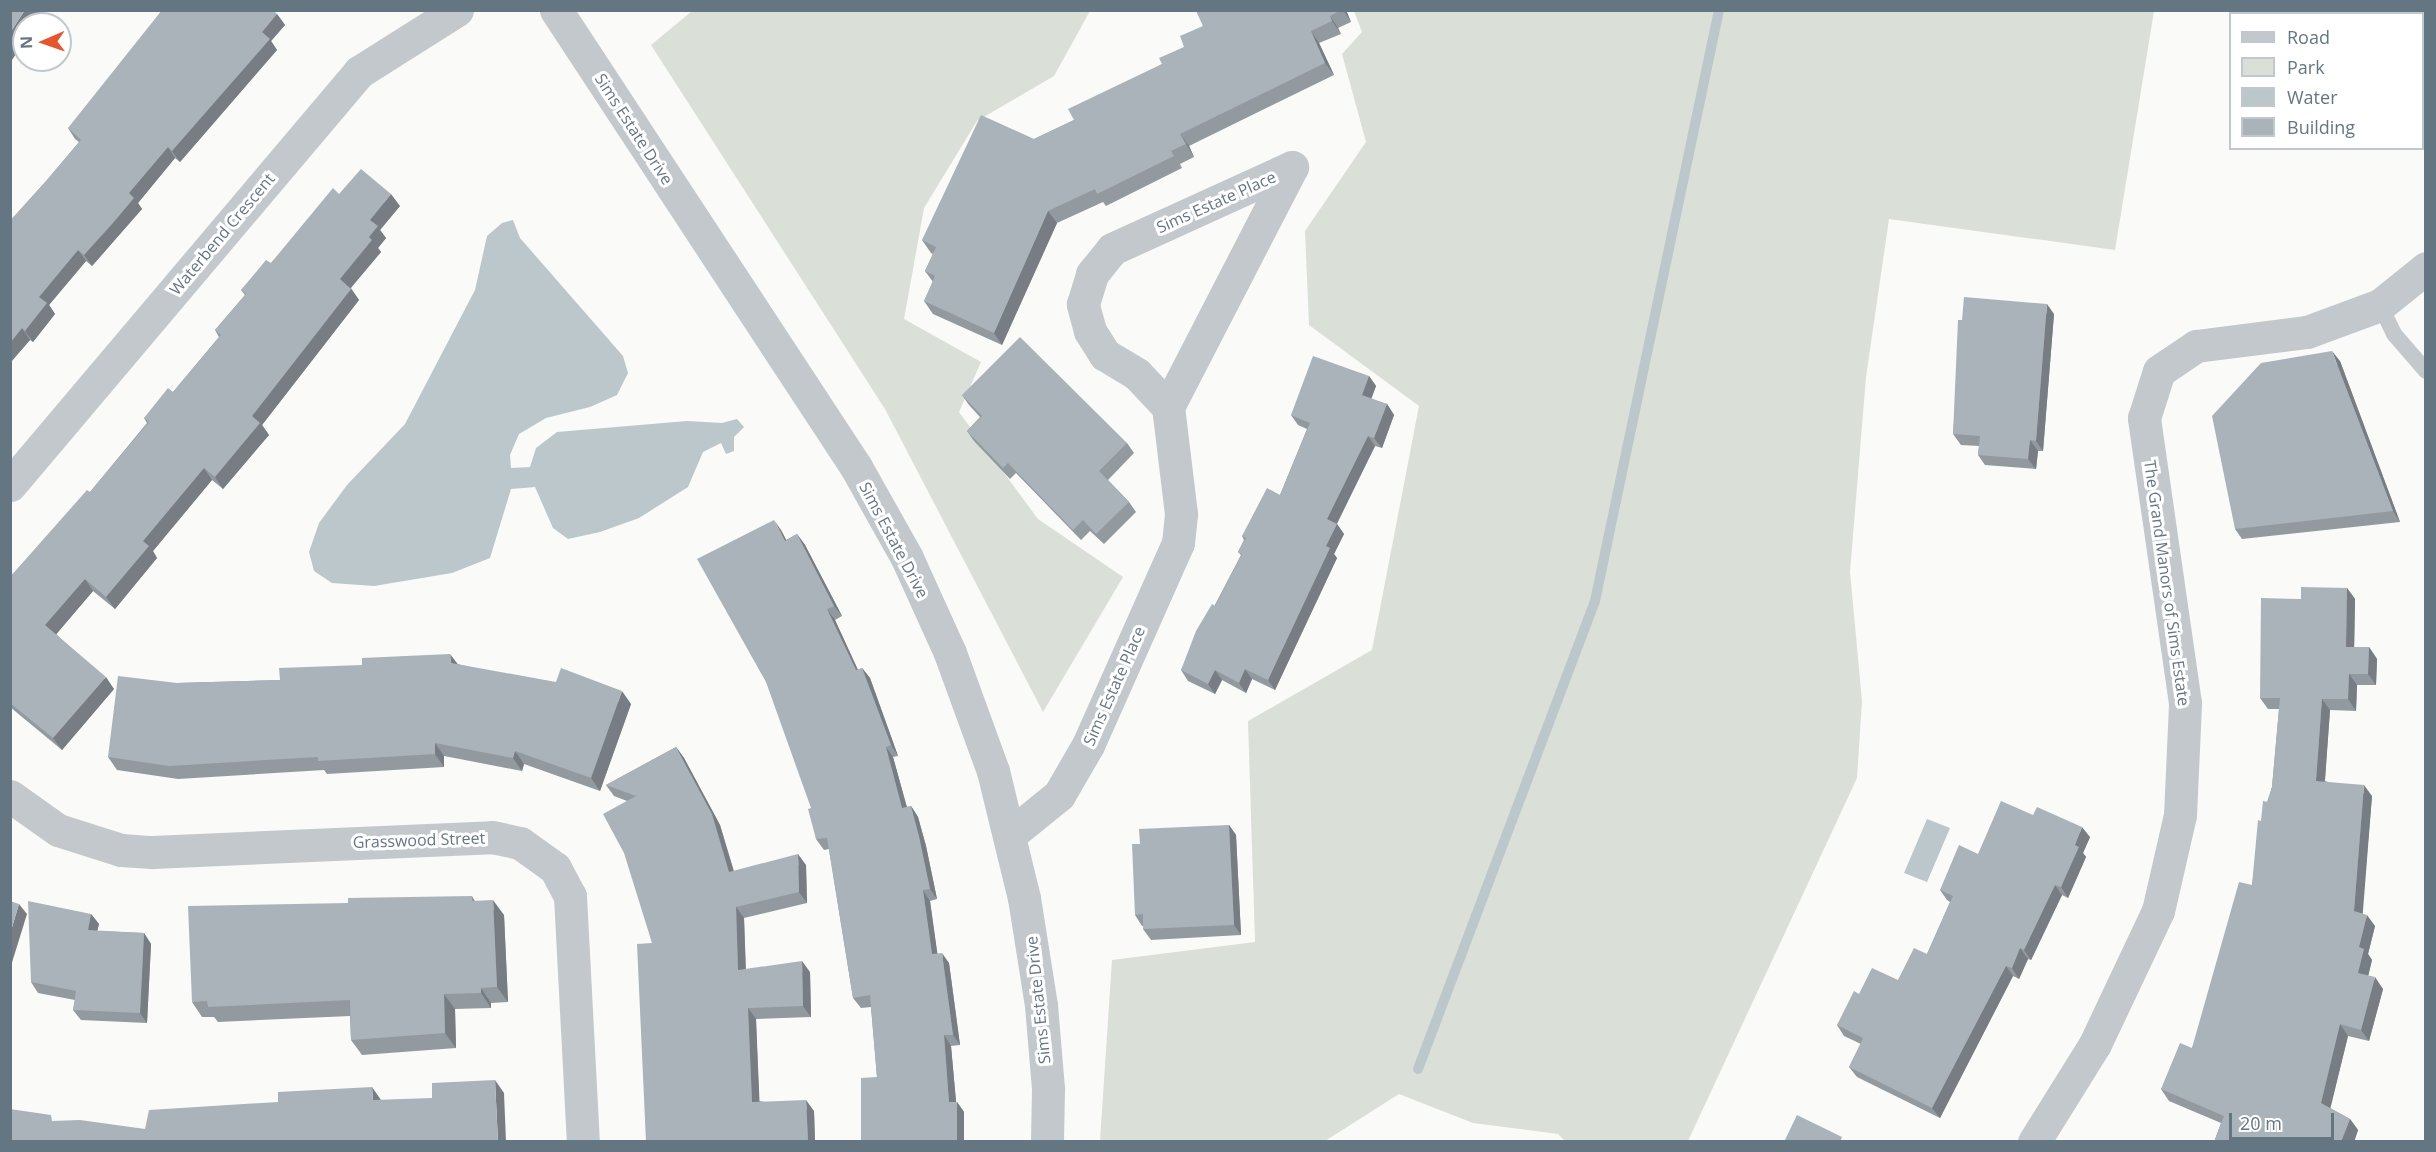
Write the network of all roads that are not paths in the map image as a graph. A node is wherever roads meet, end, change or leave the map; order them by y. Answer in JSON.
{"nodes":[{"id":1,"x":457,"y":10,"type":"edge"},
{"id":2,"x":556,"y":10,"type":"edge"},
{"id":3,"x":2426,"y":268,"type":"edge"},
{"id":4,"x":2380,"y":305,"type":"junction"},
{"id":5,"x":2426,"y":371,"type":"edge"},
{"id":6,"x":1168,"y":407,"type":"junction"},
{"id":7,"x":10,"y":485,"type":"edge"},
{"id":8,"x":10,"y":796,"type":"edge"},
{"id":9,"x":1011,"y":834,"type":"junction"},
{"id":10,"x":584,"y":1142,"type":"edge"},
{"id":11,"x":1047,"y":1142,"type":"edge"},
{"id":12,"x":2034,"y":1142,"type":"edge"}],
"edges":[{"from":1,"to":7,"type":"street","name":"Waterbend Crescent"},
{"from":2,"to":9,"type":"street","name":"Sims Estate Drive"},
{"from":3,"to":4,"type":"street","name":"The Grand Manors of Sims Estate"},
{"from":4,"to":5,"type":"lane"},
{"from":4,"to":12,"type":"street","name":"The Grand Manors of Sims Estate"},
{"from":6,"to":6,"type":"street","name":"Sims Estate Place"},
{"from":6,"to":9,"type":"street","name":"Sims Estate Place"},
{"from":8,"to":10,"type":"street","name":"Grasswood Street"},
{"from":9,"to":11,"type":"street","name":"Sims Estate Drive"}]}
